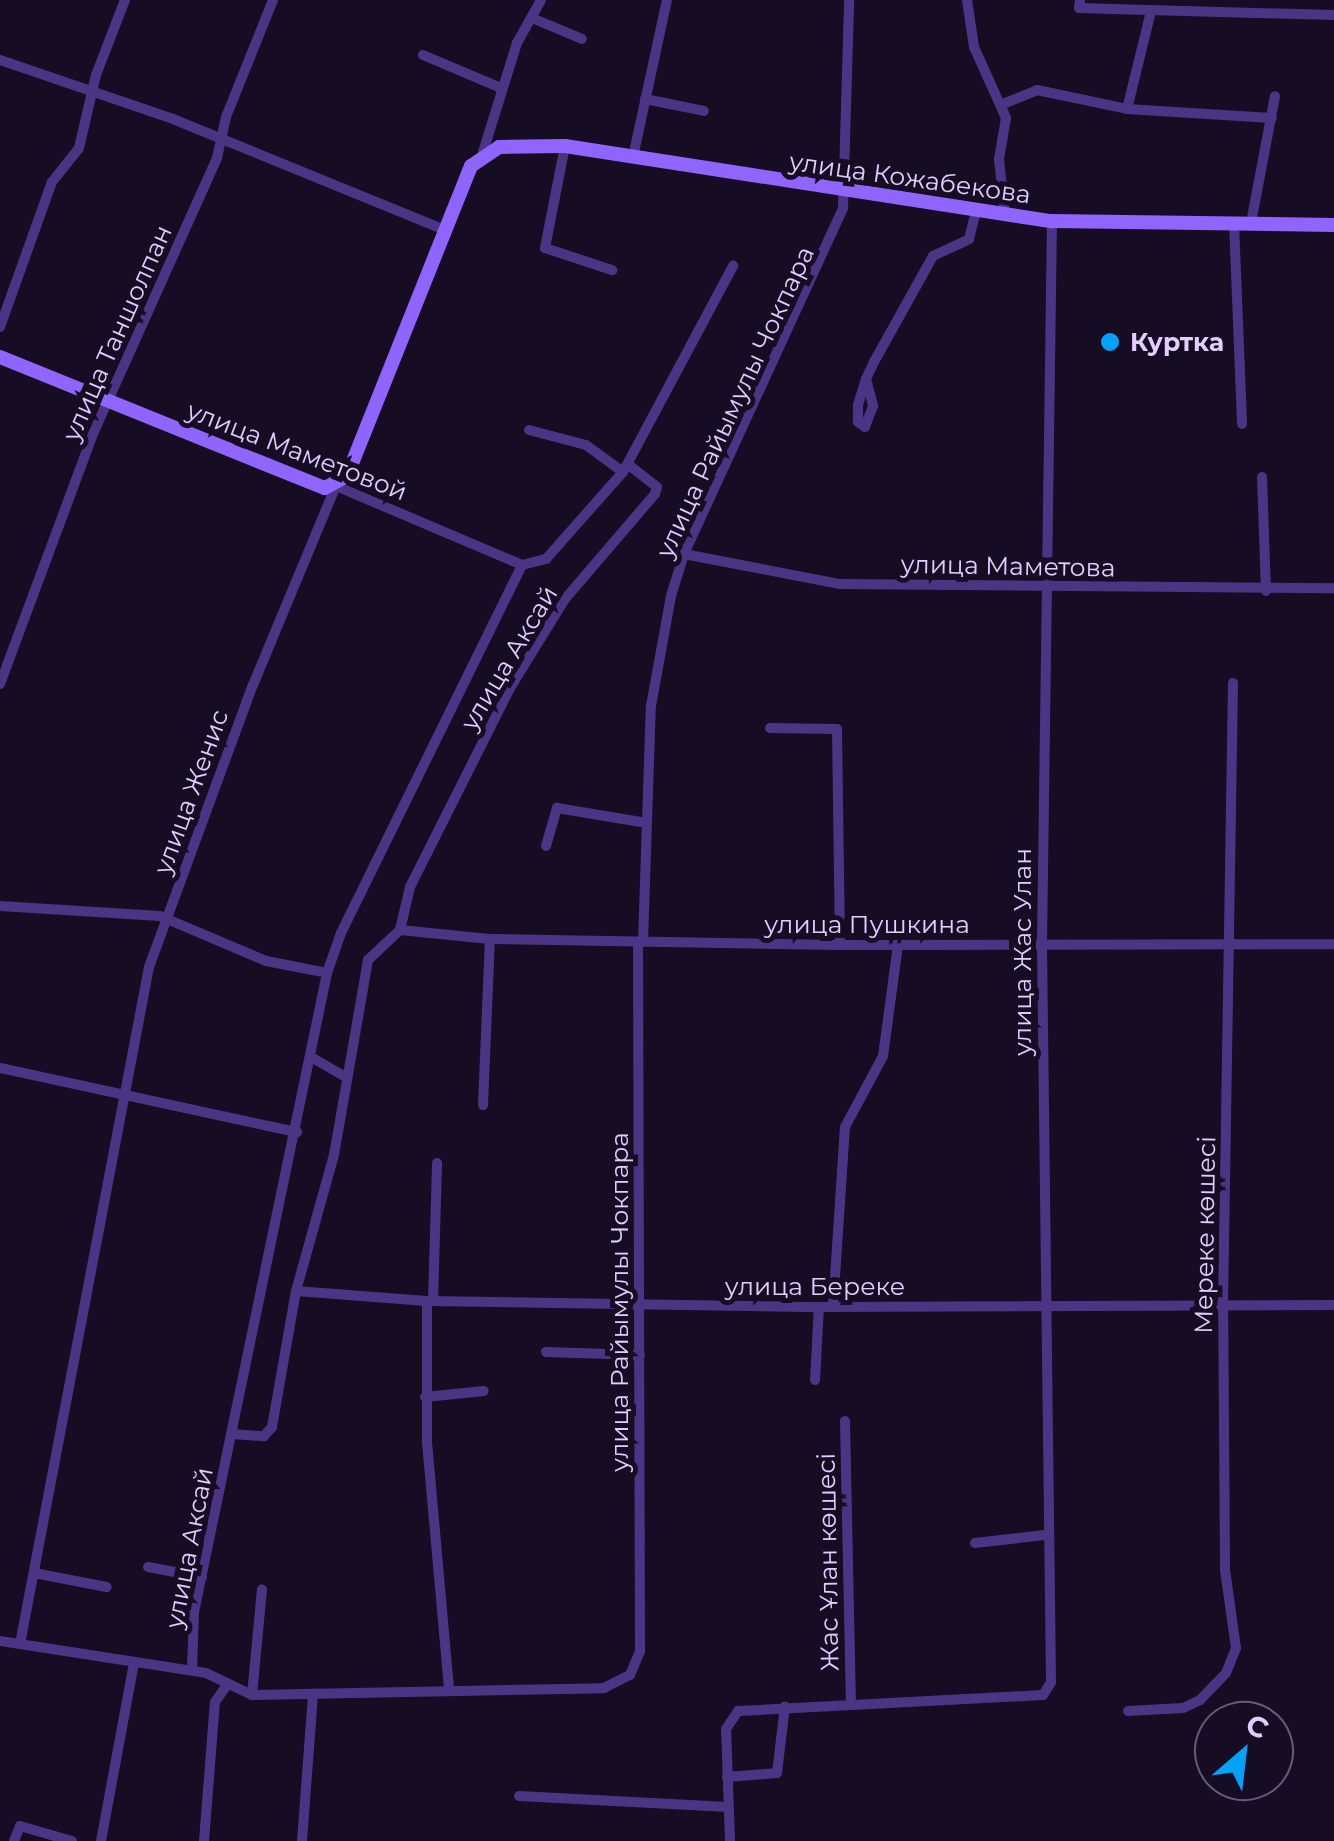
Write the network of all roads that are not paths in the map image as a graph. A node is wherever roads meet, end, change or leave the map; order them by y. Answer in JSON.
{"nodes":[{"id":1,"x":125,"y":0,"type":"edge"},
{"id":2,"x":273,"y":0,"type":"edge"},
{"id":3,"x":540,"y":0,"type":"edge"},
{"id":4,"x":667,"y":0,"type":"edge"},
{"id":5,"x":849,"y":0,"type":"edge"},
{"id":6,"x":967,"y":0,"type":"edge"},
{"id":7,"x":1080,"y":0,"type":"edge"},
{"id":8,"x":1168,"y":6,"type":"edge"},
{"id":9,"x":1151,"y":11,"type":"junction"},
{"id":10,"x":1334,"y":15,"type":"edge"},
{"id":11,"x":532,"y":18,"type":"junction"},
{"id":12,"x":582,"y":39,"type":"dead end"},
{"id":13,"x":423,"y":55,"type":"dead end"},
{"id":14,"x":0,"y":60,"type":"edge"},
{"id":15,"x":500,"y":88,"type":"junction"},
{"id":16,"x":93,"y":94,"type":"junction"},
{"id":17,"x":1276,"y":96,"type":"dead end"},
{"id":18,"x":646,"y":99,"type":"junction"},
{"id":19,"x":1004,"y":104,"type":"junction"},
{"id":20,"x":1127,"y":109,"type":"junction"},
{"id":21,"x":704,"y":111,"type":"dead end"},
{"id":22,"x":1272,"y":118,"type":"junction"},
{"id":23,"x":221,"y":140,"type":"junction"},
{"id":24,"x":565,"y":146,"type":"junction"},
{"id":25,"x":483,"y":152,"type":"junction"},
{"id":26,"x":633,"y":157,"type":"junction"},
{"id":27,"x":846,"y":192,"type":"junction"},
{"id":28,"x":976,"y":211,"type":"junction"},
{"id":29,"x":1005,"y":215,"type":"junction"},
{"id":30,"x":1052,"y":221,"type":"junction"},
{"id":31,"x":1234,"y":223,"type":"junction"},
{"id":32,"x":1251,"y":224,"type":"junction"},
{"id":33,"x":1334,"y":225,"type":"edge"},
{"id":34,"x":444,"y":230,"type":"junction"},
{"id":35,"x":733,"y":266,"type":"dead end"},
{"id":36,"x":612,"y":270,"type":"dead end"},
{"id":37,"x":0,"y":327,"type":"edge"},
{"id":38,"x":0,"y":357,"type":"edge"},
{"id":39,"x":866,"y":380,"type":"dead end"},
{"id":40,"x":108,"y":400,"type":"junction"},
{"id":41,"x":1242,"y":424,"type":"dead end"},
{"id":42,"x":528,"y":430,"type":"dead end"},
{"id":43,"x":626,"y":468,"type":"junction"},
{"id":44,"x":1262,"y":477,"type":"dead end"},
{"id":45,"x":336,"y":486,"type":"junction"},
{"id":46,"x":684,"y":554,"type":"junction"},
{"id":47,"x":522,"y":565,"type":"junction"},
{"id":48,"x":1042,"y":583,"type":"junction"},
{"id":49,"x":1334,"y":588,"type":"edge"},
{"id":50,"x":1266,"y":591,"type":"junction"},
{"id":51,"x":0,"y":684,"type":"edge"},
{"id":52,"x":1233,"y":684,"type":"dead end"},
{"id":53,"x":770,"y":728,"type":"dead end"},
{"id":54,"x":647,"y":824,"type":"junction"},
{"id":55,"x":546,"y":846,"type":"dead end"},
{"id":56,"x":0,"y":906,"type":"edge"},
{"id":57,"x":169,"y":919,"type":"junction"},
{"id":58,"x":400,"y":930,"type":"junction"},
{"id":59,"x":490,"y":939,"type":"junction"},
{"id":60,"x":641,"y":942,"type":"junction"},
{"id":61,"x":1042,"y":944,"type":"junction"},
{"id":62,"x":1231,"y":944,"type":"junction"},
{"id":63,"x":1334,"y":944,"type":"edge"},
{"id":64,"x":840,"y":945,"type":"junction"},
{"id":65,"x":898,"y":945,"type":"junction"},
{"id":66,"x":326,"y":972,"type":"junction"},
{"id":67,"x":311,"y":1057,"type":"junction"},
{"id":68,"x":0,"y":1068,"type":"edge"},
{"id":69,"x":345,"y":1077,"type":"junction"},
{"id":70,"x":126,"y":1095,"type":"junction"},
{"id":71,"x":483,"y":1105,"type":"dead end"},
{"id":72,"x":297,"y":1132,"type":"junction"},
{"id":73,"x":437,"y":1163,"type":"dead end"},
{"id":74,"x":296,"y":1291,"type":"junction"},
{"id":75,"x":430,"y":1301,"type":"junction"},
{"id":76,"x":1043,"y":1304,"type":"junction"},
{"id":77,"x":640,"y":1305,"type":"junction"},
{"id":78,"x":1334,"y":1305,"type":"edge"},
{"id":79,"x":1223,"y":1306,"type":"junction"},
{"id":80,"x":833,"y":1307,"type":"junction"},
{"id":81,"x":818,"y":1308,"type":"junction"},
{"id":82,"x":546,"y":1352,"type":"dead end"},
{"id":83,"x":640,"y":1355,"type":"junction"},
{"id":84,"x":815,"y":1380,"type":"dead end"},
{"id":85,"x":484,"y":1391,"type":"dead end"},
{"id":86,"x":425,"y":1397,"type":"junction"},
{"id":87,"x":845,"y":1421,"type":"dead end"},
{"id":88,"x":232,"y":1434,"type":"junction"},
{"id":89,"x":1045,"y":1535,"type":"junction"},
{"id":90,"x":974,"y":1543,"type":"dead end"},
{"id":91,"x":148,"y":1568,"type":"dead end"},
{"id":92,"x":34,"y":1572,"type":"junction"},
{"id":93,"x":202,"y":1577,"type":"junction"},
{"id":94,"x":107,"y":1588,"type":"dead end"},
{"id":95,"x":262,"y":1588,"type":"dead end"},
{"id":96,"x":0,"y":1641,"type":"edge"},
{"id":97,"x":20,"y":1644,"type":"junction"},
{"id":98,"x":134,"y":1664,"type":"junction"},
{"id":99,"x":192,"y":1670,"type":"junction"},
{"id":100,"x":227,"y":1685,"type":"junction"},
{"id":101,"x":449,"y":1689,"type":"junction"},
{"id":102,"x":313,"y":1693,"type":"junction"},
{"id":103,"x":252,"y":1695,"type":"junction"},
{"id":104,"x":851,"y":1701,"type":"junction"},
{"id":105,"x":785,"y":1706,"type":"junction"},
{"id":106,"x":1128,"y":1712,"type":"dead end"},
{"id":107,"x":727,"y":1777,"type":"junction"},
{"id":108,"x":519,"y":1796,"type":"dead end"},
{"id":109,"x":728,"y":1807,"type":"junction"},
{"id":110,"x":14,"y":1841,"type":"edge"},
{"id":111,"x":72,"y":1841,"type":"edge"},
{"id":112,"x":101,"y":1841,"type":"edge"},
{"id":113,"x":204,"y":1841,"type":"edge"},
{"id":114,"x":302,"y":1841,"type":"edge"},
{"id":115,"x":730,"y":1841,"type":"edge"}],
"edges":[{"from":1,"to":16,"type":"street"},
{"from":2,"to":23,"type":"street","name":"улица Таншолпан"},
{"from":3,"to":11,"type":"street","name":"улица Женис"},
{"from":4,"to":18,"type":"street"},
{"from":5,"to":27,"type":"street","name":"улица Райымулы Чокпара"},
{"from":6,"to":19,"type":"street"},
{"from":7,"to":9,"type":"street"},
{"from":8,"to":9,"type":"street"},
{"from":8,"to":10,"type":"street"},
{"from":9,"to":20,"type":"street"},
{"from":11,"to":12,"type":"street"},
{"from":11,"to":15,"type":"street","name":"улица Женис"},
{"from":13,"to":15,"type":"street"},
{"from":14,"to":16,"type":"street"},
{"from":15,"to":25,"type":"street","name":"улица Женис"},
{"from":16,"to":23,"type":"street"},
{"from":16,"to":37,"type":"street"},
{"from":17,"to":22,"type":"street"},
{"from":18,"to":21,"type":"street"},
{"from":18,"to":26,"type":"street"},
{"from":19,"to":20,"type":"street"},
{"from":19,"to":29,"type":"street"},
{"from":20,"to":22,"type":"street"},
{"from":22,"to":32,"type":"street"},
{"from":23,"to":34,"type":"street"},
{"from":23,"to":40,"type":"street","name":"улица Таншолпан"},
{"from":24,"to":25,"type":"main road","name":"улица Кожабекова"},
{"from":24,"to":26,"type":"main road","name":"улица Кожабекова"},
{"from":24,"to":36,"type":"street"},
{"from":25,"to":34,"type":"main road","name":"улица Женис"},
{"from":26,"to":27,"type":"main road","name":"улица Кожабекова"},
{"from":27,"to":28,"type":"main road","name":"улица Кожабекова"},
{"from":27,"to":46,"type":"street","name":"улица Райымулы Чокпара"},
{"from":28,"to":29,"type":"main road","name":"улица Кожабекова"},
{"from":28,"to":39,"type":"street"},
{"from":29,"to":30,"type":"main road","name":"улица Кожабекова"},
{"from":30,"to":31,"type":"main road","name":"улица Кожабекова"},
{"from":30,"to":48,"type":"street","name":"улица Жас Улан"},
{"from":31,"to":32,"type":"main road","name":"улица Кожабекова"},
{"from":31,"to":41,"type":"street"},
{"from":32,"to":33,"type":"main road","name":"улица Кожабекова"},
{"from":34,"to":45,"type":"main road","name":"улица Женис"},
{"from":35,"to":43,"type":"street"},
{"from":38,"to":40,"type":"main road","name":"улица Маметовой"},
{"from":40,"to":45,"type":"main road","name":"улица Маметовой"},
{"from":40,"to":51,"type":"street","name":"улица Таншолпан"},
{"from":42,"to":43,"type":"street"},
{"from":43,"to":47,"type":"street","name":"улица Аксай"},
{"from":43,"to":58,"type":"street","name":"улица Аксай"},
{"from":44,"to":50,"type":"street"},
{"from":45,"to":47,"type":"street","name":"улица Маметовой"},
{"from":45,"to":57,"type":"street","name":"улица Женис"},
{"from":46,"to":48,"type":"street","name":"улица Маметова"},
{"from":46,"to":54,"type":"street","name":"улица Райымулы Чокпара"},
{"from":47,"to":66,"type":"street","name":"улица Аксай"},
{"from":48,"to":50,"type":"street","name":"улица Маметова"},
{"from":48,"to":61,"type":"street","name":"улица Жас Улан"},
{"from":49,"to":50,"type":"street","name":"улица Маметова"},
{"from":52,"to":62,"type":"street","name":"Мереке көшесі"},
{"from":53,"to":64,"type":"street"},
{"from":54,"to":55,"type":"street"},
{"from":54,"to":60,"type":"street","name":"улица Райымулы Чокпара"},
{"from":56,"to":57,"type":"street"},
{"from":57,"to":66,"type":"street"},
{"from":57,"to":70,"type":"street","name":"улица Женис"},
{"from":58,"to":59,"type":"street","name":"улица Пушкина"},
{"from":58,"to":69,"type":"street","name":"улица Аксай"},
{"from":59,"to":60,"type":"street","name":"улица Пушкина"},
{"from":59,"to":71,"type":"street"},
{"from":60,"to":64,"type":"street","name":"улица Пушкина"},
{"from":60,"to":77,"type":"street","name":"улица Райымулы Чокпара"},
{"from":61,"to":62,"type":"street","name":"улица Пушкина"},
{"from":61,"to":65,"type":"street","name":"улица Пушкина"},
{"from":61,"to":76,"type":"street","name":"улица Жас Улан"},
{"from":62,"to":63,"type":"street","name":"улица Пушкина"},
{"from":62,"to":79,"type":"street","name":"Мереке көшесі"},
{"from":64,"to":65,"type":"street","name":"улица Пушкина"},
{"from":65,"to":80,"type":"street"},
{"from":66,"to":67,"type":"street","name":"улица Аксай"},
{"from":67,"to":69,"type":"street"},
{"from":67,"to":72,"type":"street","name":"улица Аксай"},
{"from":68,"to":70,"type":"street"},
{"from":69,"to":74,"type":"street","name":"улица Аксай"},
{"from":70,"to":72,"type":"street"},
{"from":70,"to":92,"type":"street","name":"улица Женис"},
{"from":72,"to":88,"type":"street","name":"улица Аксай"},
{"from":73,"to":75,"type":"street"},
{"from":74,"to":75,"type":"street","name":"улица Береке"},
{"from":74,"to":88,"type":"street","name":"улица Аксай"},
{"from":75,"to":77,"type":"street","name":"улица Береке"},
{"from":75,"to":86,"type":"street"},
{"from":76,"to":79,"type":"street","name":"улица Береке"},
{"from":76,"to":80,"type":"street","name":"улица Береке"},
{"from":76,"to":89,"type":"street","name":"улица Жас Улан"},
{"from":77,"to":81,"type":"street","name":"улица Береке"},
{"from":77,"to":83,"type":"street","name":"улица Райымулы Чокпара"},
{"from":78,"to":79,"type":"street","name":"улица Береке"},
{"from":79,"to":106,"type":"street","name":"Мереке көшесі"},
{"from":80,"to":81,"type":"street","name":"улица Береке"},
{"from":81,"to":84,"type":"street"},
{"from":82,"to":83,"type":"street"},
{"from":83,"to":101,"type":"street","name":"улица Райымулы Чокпара"},
{"from":85,"to":86,"type":"street"},
{"from":86,"to":101,"type":"street"},
{"from":87,"to":104,"type":"street","name":"Жас Ұлан көшесі"},
{"from":88,"to":93,"type":"street","name":"улица Аксай"},
{"from":89,"to":90,"type":"street"},
{"from":89,"to":104,"type":"street","name":"улица Жас Улан"},
{"from":91,"to":93,"type":"street"},
{"from":92,"to":94,"type":"street"},
{"from":92,"to":97,"type":"street","name":"улица Женис"},
{"from":93,"to":99,"type":"street","name":"улица Аксай"},
{"from":95,"to":103,"type":"street"},
{"from":96,"to":97,"type":"street"},
{"from":97,"to":98,"type":"street"},
{"from":98,"to":99,"type":"street"},
{"from":98,"to":112,"type":"street"},
{"from":99,"to":100,"type":"street"},
{"from":100,"to":103,"type":"street"},
{"from":100,"to":113,"type":"street"},
{"from":101,"to":102,"type":"street"},
{"from":102,"to":103,"type":"street"},
{"from":102,"to":114,"type":"street"},
{"from":104,"to":105,"type":"street"},
{"from":105,"to":107,"type":"street"},
{"from":105,"to":107,"type":"street"},
{"from":107,"to":109,"type":"street"},
{"from":108,"to":109,"type":"street"},
{"from":109,"to":115,"type":"street"},
{"from":110,"to":111,"type":"street"}]}
